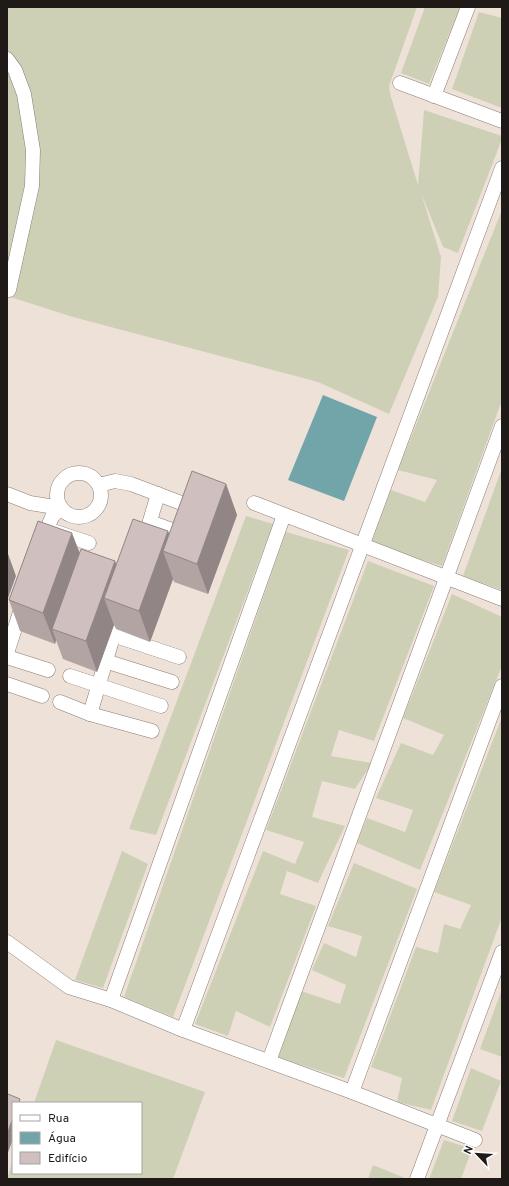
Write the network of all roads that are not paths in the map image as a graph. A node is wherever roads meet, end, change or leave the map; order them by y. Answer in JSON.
{"nodes":[{"id":1,"x":468,"y":7,"type":"edge"},
{"id":2,"x":7,"y":59,"type":"edge"},
{"id":3,"x":400,"y":83,"type":"dead end"},
{"id":4,"x":434,"y":96,"type":"junction"},
{"id":5,"x":502,"y":121,"type":"edge"},
{"id":6,"x":502,"y":168,"type":"edge"},
{"id":7,"x":9,"y":290,"type":"dead end"},
{"id":8,"x":502,"y":426,"type":"edge"},
{"id":9,"x":99,"y":485,"type":"junction"},
{"id":10,"x":7,"y":494,"type":"edge"},
{"id":11,"x":57,"y":494,"type":"junction"},
{"id":12,"x":158,"y":494,"type":"junction"},
{"id":13,"x":30,"y":503,"type":"junction"},
{"id":14,"x":184,"y":504,"type":"edge"},
{"id":15,"x":254,"y":504,"type":"dead end"},
{"id":16,"x":61,"y":508,"type":"junction"},
{"id":17,"x":284,"y":515,"type":"junction"},
{"id":18,"x":150,"y":522,"type":"junction"},
{"id":19,"x":46,"y":529,"type":"junction"},
{"id":20,"x":181,"y":533,"type":"edge"},
{"id":21,"x":89,"y":543,"type":"dead end"},
{"id":22,"x":363,"y":545,"type":"junction"},
{"id":23,"x":40,"y":551,"type":"edge"},
{"id":24,"x":140,"y":552,"type":"edge"},
{"id":25,"x":446,"y":577,"type":"junction"},
{"id":26,"x":28,"y":587,"type":"edge"},
{"id":27,"x":125,"y":598,"type":"edge"},
{"id":28,"x":502,"y":599,"type":"edge"},
{"id":29,"x":113,"y":635,"type":"junction"},
{"id":30,"x":7,"y":653,"type":"edge"},
{"id":31,"x":7,"y":657,"type":"edge"},
{"id":32,"x":180,"y":657,"type":"dead end"},
{"id":33,"x":105,"y":661,"type":"junction"},
{"id":34,"x":48,"y":670,"type":"dead end"},
{"id":35,"x":70,"y":676,"type":"dead end"},
{"id":36,"x":172,"y":682,"type":"dead end"},
{"id":37,"x":7,"y":684,"type":"edge"},
{"id":38,"x":99,"y":686,"type":"junction"},
{"id":39,"x":502,"y":686,"type":"edge"},
{"id":40,"x":42,"y":696,"type":"dead end"},
{"id":41,"x":60,"y":702,"type":"dead end"},
{"id":42,"x":161,"y":706,"type":"dead end"},
{"id":43,"x":90,"y":714,"type":"junction"},
{"id":44,"x":152,"y":731,"type":"dead end"},
{"id":45,"x":7,"y":942,"type":"edge"},
{"id":46,"x":502,"y":952,"type":"edge"},
{"id":47,"x":111,"y":1000,"type":"junction"},
{"id":48,"x":183,"y":1030,"type":"junction"},
{"id":49,"x":269,"y":1061,"type":"junction"},
{"id":50,"x":352,"y":1092,"type":"junction"},
{"id":51,"x":437,"y":1125,"type":"junction"},
{"id":52,"x":475,"y":1140,"type":"dead end"},
{"id":53,"x":418,"y":1179,"type":"edge"}],
"edges":[{"from":1,"to":4,"type":"street"},
{"from":2,"to":7,"type":"street"},
{"from":3,"to":4,"type":"street"},
{"from":4,"to":5,"type":"street"},
{"from":6,"to":22,"type":"street"},
{"from":8,"to":25,"type":"street"},
{"from":9,"to":11,"type":"street"},
{"from":9,"to":12,"type":"street"},
{"from":9,"to":16,"type":"street"},
{"from":10,"to":13,"type":"street"},
{"from":11,"to":13,"type":"street"},
{"from":11,"to":16,"type":"street"},
{"from":12,"to":14,"type":"street"},
{"from":12,"to":18,"type":"street"},
{"from":13,"to":16,"type":"street"},
{"from":15,"to":17,"type":"street"},
{"from":16,"to":19,"type":"street"},
{"from":17,"to":22,"type":"street"},
{"from":17,"to":47,"type":"street"},
{"from":18,"to":20,"type":"street"},
{"from":18,"to":24,"type":"street"},
{"from":19,"to":21,"type":"street"},
{"from":19,"to":23,"type":"street"},
{"from":22,"to":25,"type":"street"},
{"from":22,"to":48,"type":"street"},
{"from":25,"to":28,"type":"street"},
{"from":25,"to":49,"type":"street"},
{"from":26,"to":30,"type":"street"},
{"from":27,"to":29,"type":"street"},
{"from":29,"to":32,"type":"street"},
{"from":29,"to":33,"type":"street"},
{"from":31,"to":34,"type":"street"},
{"from":33,"to":36,"type":"street"},
{"from":33,"to":38,"type":"street"},
{"from":35,"to":38,"type":"street"},
{"from":37,"to":40,"type":"street"},
{"from":38,"to":42,"type":"street"},
{"from":38,"to":43,"type":"street"},
{"from":39,"to":50,"type":"street"},
{"from":41,"to":43,"type":"street"},
{"from":43,"to":44,"type":"street"},
{"from":45,"to":47,"type":"street"},
{"from":46,"to":51,"type":"street"},
{"from":47,"to":48,"type":"street"},
{"from":48,"to":49,"type":"street"},
{"from":49,"to":50,"type":"street"},
{"from":50,"to":51,"type":"street"},
{"from":51,"to":52,"type":"street"},
{"from":51,"to":53,"type":"street"}]}
